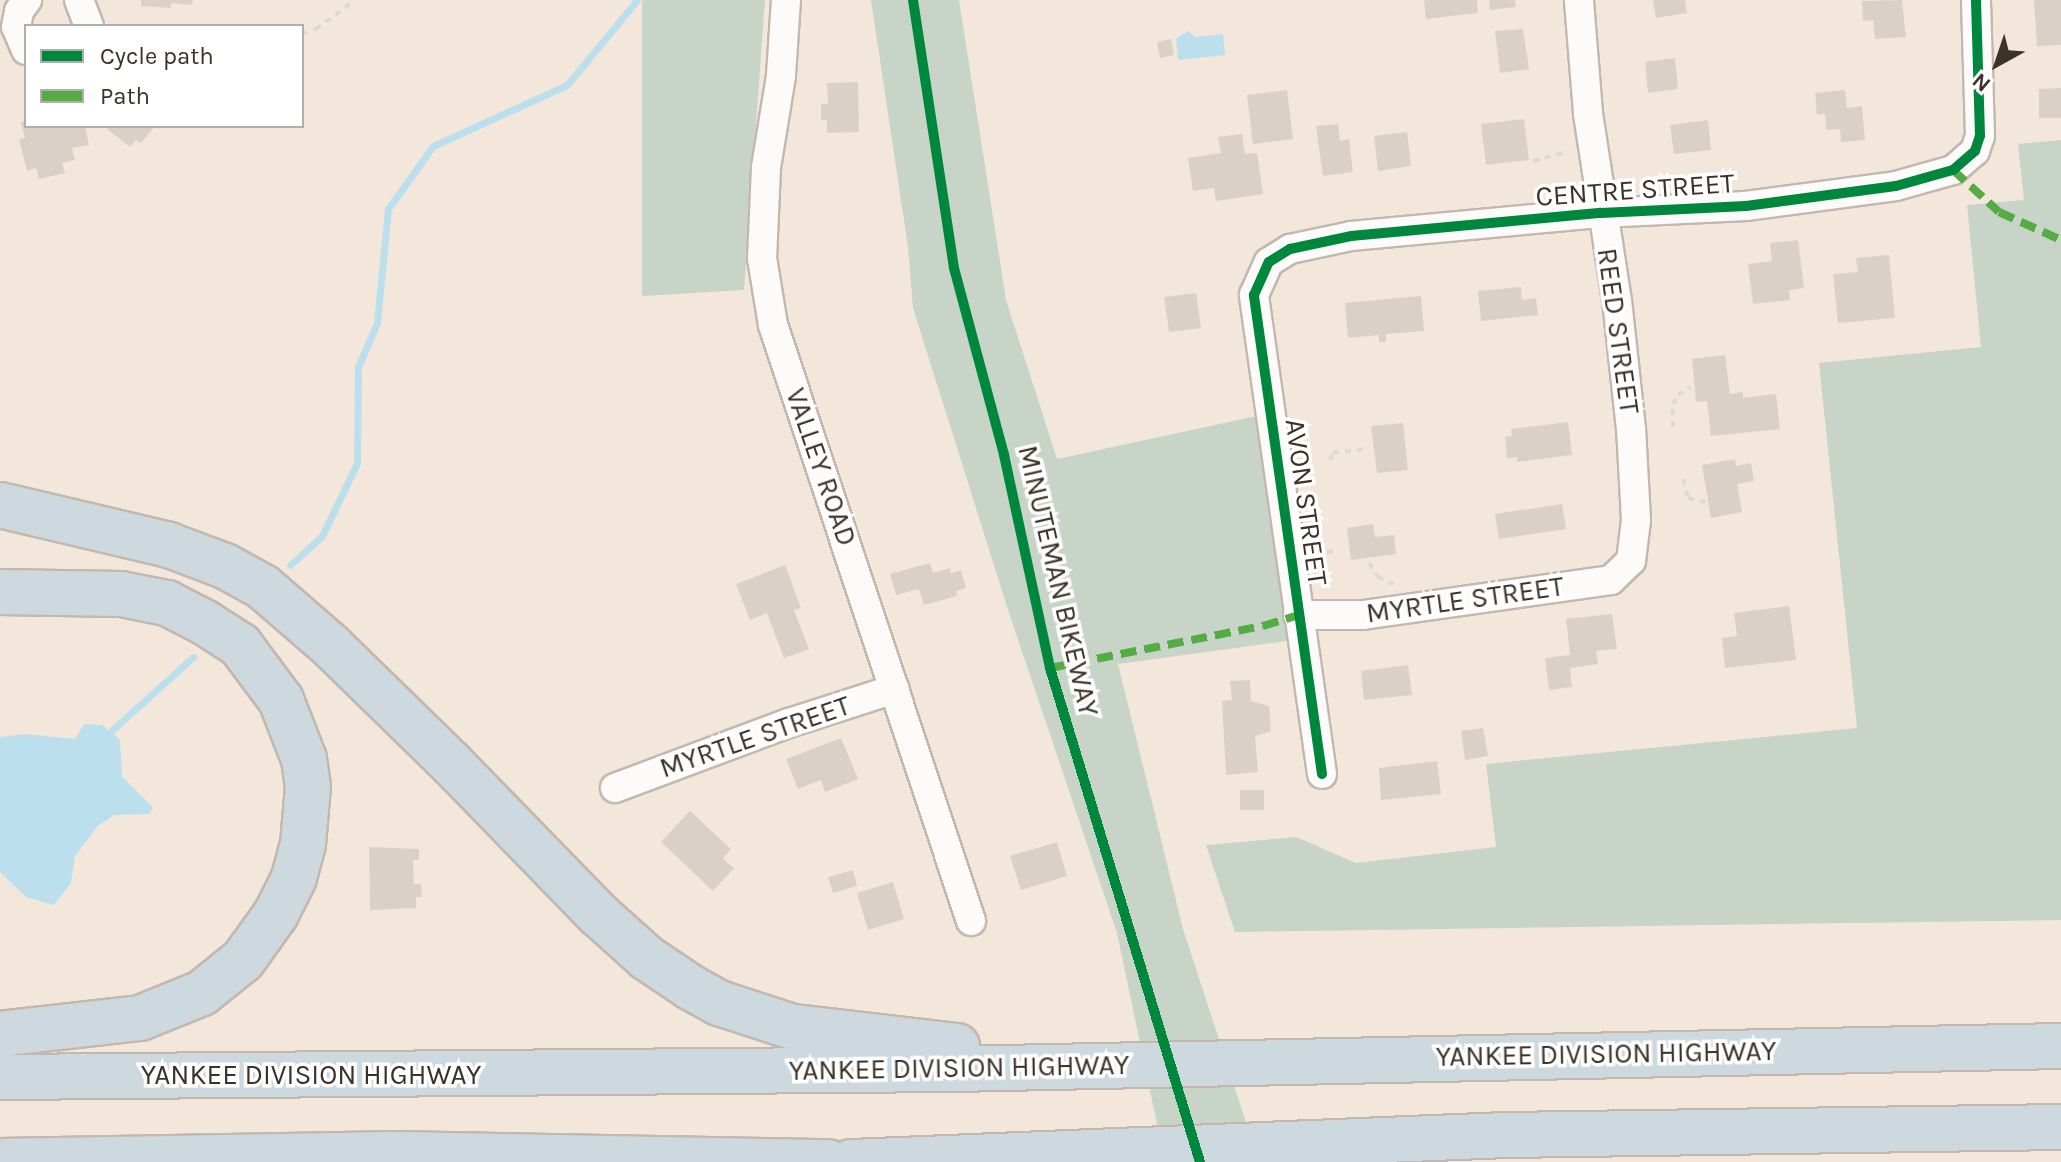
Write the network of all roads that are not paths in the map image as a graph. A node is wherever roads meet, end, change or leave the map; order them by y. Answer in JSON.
{"nodes":[{"id":1,"x":27,"y":0,"type":"edge"},
{"id":2,"x":79,"y":0,"type":"edge"},
{"id":3,"x":786,"y":0,"type":"edge"},
{"id":4,"x":1579,"y":0,"type":"edge"},
{"id":5,"x":1976,"y":0,"type":"edge"},
{"id":6,"x":88,"y":24,"type":"edge"},
{"id":7,"x":24,"y":45,"type":"edge"},
{"id":8,"x":1601,"y":213,"type":"junction"},
{"id":9,"x":1290,"y":249,"type":"joint"},
{"id":10,"x":0,"y":505,"type":"edge"},
{"id":11,"x":1627,"y":566,"type":"joint"},
{"id":12,"x":0,"y":592,"type":"edge"},
{"id":13,"x":1298,"y":615,"type":"junction"},
{"id":14,"x":895,"y":689,"type":"junction"},
{"id":15,"x":1322,"y":774,"type":"dead end"},
{"id":16,"x":615,"y":788,"type":"dead end"},
{"id":17,"x":971,"y":921,"type":"dead end"},
{"id":18,"x":0,"y":1034,"type":"edge"},
{"id":19,"x":2061,"y":1046,"type":"edge"},
{"id":20,"x":1131,"y":1065,"type":"junction"},
{"id":21,"x":0,"y":1077,"type":"edge"},
{"id":22,"x":2061,"y":1127,"type":"edge"},
{"id":23,"x":0,"y":1161,"type":"edge"},
{"id":24,"x":806,"y":1162,"type":"edge"},
{"id":25,"x":829,"y":1162,"type":"edge"},
{"id":26,"x":851,"y":1162,"type":"edge"}],
"edges":[{"from":1,"to":7,"type":"street"},
{"from":2,"to":6,"type":"street"},
{"from":3,"to":14,"type":"street","name":"VALLEY ROAD"},
{"from":4,"to":8,"type":"street","name":"REED STREET"},
{"from":5,"to":8,"type":"street","name":"CENTRE STREET"},
{"from":8,"to":9,"type":"street","name":"CENTRE STREET"},
{"from":8,"to":11,"type":"street","name":"REED STREET"},
{"from":9,"to":13,"type":"street","name":"AVON STREET"},
{"from":10,"to":20,"type":"highway"},
{"from":11,"to":13,"type":"street","name":"MYRTLE STREET"},
{"from":12,"to":18,"type":"highway"},
{"from":13,"to":15,"type":"street","name":"AVON STREET"},
{"from":14,"to":16,"type":"street","name":"MYRTLE STREET"},
{"from":14,"to":17,"type":"street","name":"VALLEY ROAD"},
{"from":19,"to":20,"type":"highway","name":"YANKEE DIVISION HIGHWAY"},
{"from":20,"to":21,"type":"highway","name":"YANKEE DIVISION HIGHWAY"},
{"from":22,"to":26,"type":"highway"},
{"from":23,"to":24,"type":"highway"},
{"from":24,"to":25,"type":"highway"}]}
